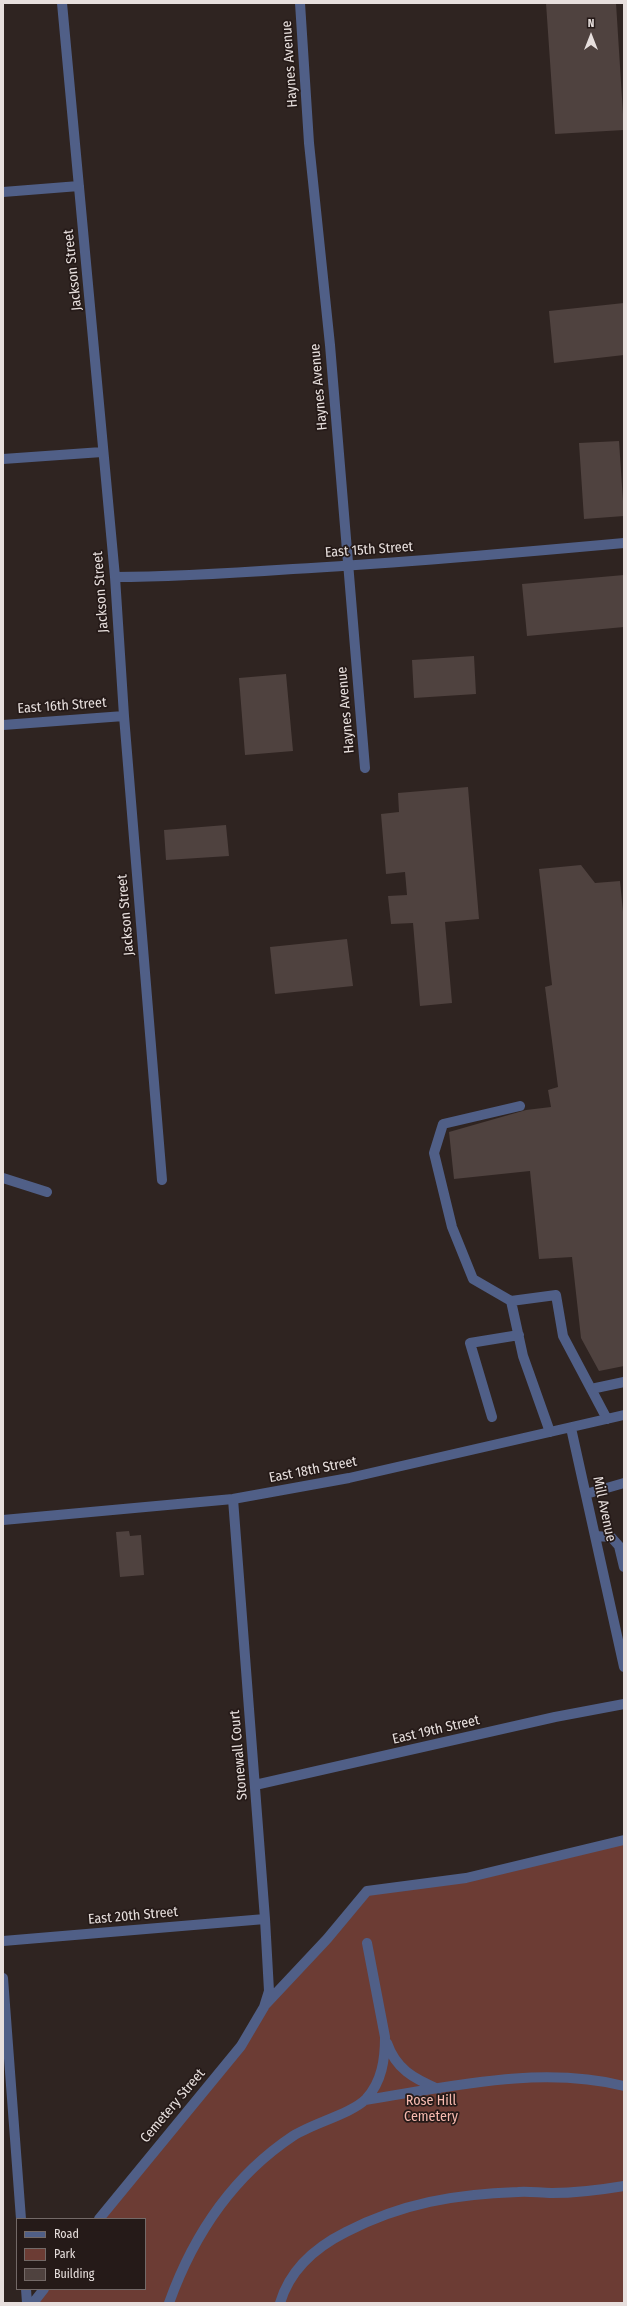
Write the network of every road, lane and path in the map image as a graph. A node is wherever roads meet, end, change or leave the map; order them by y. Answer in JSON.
{"nodes":[{"id":1,"x":62,"y":3,"type":"edge"},
{"id":2,"x":300,"y":3,"type":"edge"},
{"id":3,"x":79,"y":186,"type":"junction"},
{"id":4,"x":3,"y":192,"type":"edge"},
{"id":5,"x":102,"y":452,"type":"junction"},
{"id":6,"x":3,"y":459,"type":"edge"},
{"id":7,"x":624,"y":543,"type":"edge"},
{"id":8,"x":347,"y":566,"type":"junction"},
{"id":9,"x":115,"y":577,"type":"junction"},
{"id":10,"x":124,"y":716,"type":"junction"},
{"id":11,"x":3,"y":725,"type":"edge"},
{"id":12,"x":365,"y":768,"type":"dead end"},
{"id":13,"x":520,"y":1106,"type":"dead end"},
{"id":14,"x":3,"y":1178,"type":"edge"},
{"id":15,"x":162,"y":1180,"type":"dead end"},
{"id":16,"x":47,"y":1192,"type":"dead end"},
{"id":17,"x":511,"y":1301,"type":"junction"},
{"id":18,"x":519,"y":1335,"type":"junction"},
{"id":19,"x":624,"y":1382,"type":"edge"},
{"id":20,"x":591,"y":1389,"type":"junction"},
{"id":21,"x":624,"y":1415,"type":"edge"},
{"id":22,"x":492,"y":1417,"type":"dead end"},
{"id":23,"x":607,"y":1419,"type":"junction"},
{"id":24,"x":571,"y":1428,"type":"junction"},
{"id":25,"x":550,"y":1432,"type":"junction"},
{"id":26,"x":624,"y":1483,"type":"edge"},
{"id":27,"x":586,"y":1494,"type":"junction"},
{"id":28,"x":232,"y":1500,"type":"junction"},
{"id":29,"x":3,"y":1520,"type":"edge"},
{"id":30,"x":595,"y":1536,"type":"junction"},
{"id":31,"x":624,"y":1567,"type":"edge"},
{"id":32,"x":622,"y":1651,"type":"edge"},
{"id":33,"x":624,"y":1667,"type":"edge"},
{"id":34,"x":624,"y":1704,"type":"edge"},
{"id":35,"x":255,"y":1785,"type":"junction"},
{"id":36,"x":624,"y":1840,"type":"edge"},
{"id":37,"x":266,"y":1919,"type":"junction"},
{"id":38,"x":3,"y":1941,"type":"edge"},
{"id":39,"x":367,"y":1943,"type":"dead end"},
{"id":40,"x":3,"y":1978,"type":"edge"},
{"id":41,"x":264,"y":2007,"type":"junction"},
{"id":42,"x":385,"y":2037,"type":"junction"},
{"id":43,"x":624,"y":2086,"type":"edge"},
{"id":44,"x":439,"y":2089,"type":"junction"},
{"id":45,"x":365,"y":2100,"type":"junction"},
{"id":46,"x":624,"y":2186,"type":"edge"},
{"id":47,"x":21,"y":2218,"type":"edge"},
{"id":48,"x":100,"y":2218,"type":"edge"},
{"id":49,"x":26,"y":2290,"type":"edge"},
{"id":50,"x":43,"y":2290,"type":"edge"},
{"id":51,"x":27,"y":2303,"type":"edge"},
{"id":52,"x":33,"y":2303,"type":"edge"},
{"id":53,"x":169,"y":2303,"type":"edge"},
{"id":54,"x":280,"y":2303,"type":"edge"}],
"edges":[{"from":1,"to":3,"type":"street","name":"Jackson Street"},
{"from":2,"to":8,"type":"street","name":"Haynes Avenue"},
{"from":3,"to":4,"type":"street"},
{"from":3,"to":5,"type":"street","name":"Jackson Street"},
{"from":5,"to":6,"type":"street"},
{"from":5,"to":9,"type":"street","name":"Jackson Street"},
{"from":7,"to":8,"type":"street","name":"East 15th Street"},
{"from":8,"to":9,"type":"street","name":"East 15th Street"},
{"from":8,"to":12,"type":"street","name":"Haynes Avenue"},
{"from":9,"to":10,"type":"street","name":"Jackson Street"},
{"from":10,"to":11,"type":"street","name":"East 16th Street"},
{"from":10,"to":15,"type":"street","name":"Jackson Street"},
{"from":13,"to":17,"type":"street"},
{"from":14,"to":16,"type":"street"},
{"from":17,"to":18,"type":"street"},
{"from":17,"to":20,"type":"street"},
{"from":18,"to":22,"type":"street"},
{"from":18,"to":25,"type":"street"},
{"from":19,"to":20,"type":"street"},
{"from":20,"to":23,"type":"street"},
{"from":21,"to":23,"type":"street","name":"East 18th Street"},
{"from":23,"to":24,"type":"street","name":"East 18th Street"},
{"from":24,"to":25,"type":"street","name":"East 18th Street"},
{"from":24,"to":27,"type":"street","name":"Mill Avenue"},
{"from":25,"to":28,"type":"street","name":"East 18th Street"},
{"from":26,"to":27,"type":"street"},
{"from":27,"to":30,"type":"street","name":"Mill Avenue"},
{"from":28,"to":29,"type":"street","name":"East 18th Street"},
{"from":28,"to":35,"type":"street","name":"Stonewall Court"},
{"from":30,"to":31,"type":"street"},
{"from":30,"to":32,"type":"street","name":"Mill Avenue"},
{"from":32,"to":33,"type":"street","name":"Mill Avenue"},
{"from":34,"to":35,"type":"street","name":"East 19th Street"},
{"from":35,"to":37,"type":"street","name":"Stonewall Court"},
{"from":36,"to":41,"type":"street"},
{"from":37,"to":38,"type":"street","name":"East 20th Street"},
{"from":37,"to":41,"type":"street","name":"Stonewall Court"},
{"from":39,"to":42,"type":"street"},
{"from":40,"to":47,"type":"street"},
{"from":41,"to":48,"type":"street","name":"Cemetery Street"},
{"from":42,"to":44,"type":"street"},
{"from":42,"to":45,"type":"street"},
{"from":43,"to":44,"type":"street"},
{"from":44,"to":45,"type":"street"},
{"from":45,"to":53,"type":"street"},
{"from":46,"to":54,"type":"street"},
{"from":49,"to":51,"type":"street"},
{"from":50,"to":52,"type":"street"}]}
